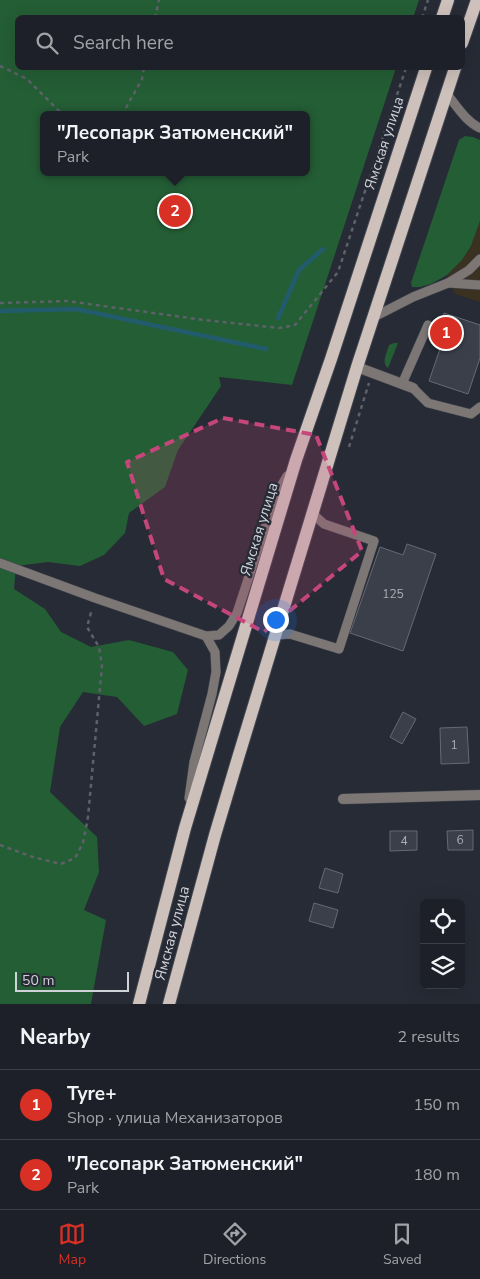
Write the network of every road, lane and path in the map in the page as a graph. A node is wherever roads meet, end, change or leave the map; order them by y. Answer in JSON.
{"nodes":[{"id":1,"x":159,"y":0,"type":"edge"},
{"id":2,"x":428,"y":0,"type":"edge"},
{"id":3,"x":448,"y":0,"type":"edge"},
{"id":4,"x":477,"y":0,"type":"edge"},
{"id":5,"x":156,"y":15,"type":"edge"},
{"id":6,"x":423,"y":15,"type":"edge"},
{"id":7,"x":443,"y":15,"type":"edge"},
{"id":8,"x":465,"y":35,"type":"edge"},
{"id":9,"x":0,"y":66,"type":"edge"},
{"id":10,"x":144,"y":70,"type":"edge"},
{"id":11,"x":405,"y":70,"type":"edge"},
{"id":12,"x":425,"y":70,"type":"edge"},
{"id":13,"x":454,"y":70,"type":"edge"},
{"id":14,"x":446,"y":92,"type":"junction"},
{"id":15,"x":60,"y":111,"type":"edge"},
{"id":16,"x":124,"y":111,"type":"edge"},
{"id":17,"x":480,"y":128,"type":"edge"},
{"id":18,"x":480,"y":259,"type":"edge"},
{"id":19,"x":448,"y":283,"type":"junction"},
{"id":20,"x":480,"y":285,"type":"edge"},
{"id":21,"x":0,"y":303,"type":"edge"},
{"id":22,"x":374,"y":317,"type":"junction"},
{"id":23,"x":428,"y":325,"type":"dead end"},
{"id":24,"x":358,"y":367,"type":"junction"},
{"id":25,"x":402,"y":384,"type":"junction"},
{"id":26,"x":413,"y":388,"type":"joint"},
{"id":27,"x":480,"y":406,"type":"edge"},
{"id":28,"x":296,"y":460,"type":"junction"},
{"id":29,"x":313,"y":514,"type":"junction"},
{"id":30,"x":0,"y":563,"type":"edge"},
{"id":31,"x":95,"y":598,"type":"junction"},
{"id":32,"x":276,"y":635,"type":"junction"},
{"id":33,"x":206,"y":636,"type":"junction"},
{"id":34,"x":480,"y":795,"type":"edge"},
{"id":35,"x":343,"y":799,"type":"dead end"},
{"id":36,"x":185,"y":828,"type":"junction"},
{"id":37,"x":0,"y":845,"type":"edge"},
{"id":38,"x":139,"y":1004,"type":"edge"},
{"id":39,"x":169,"y":1004,"type":"edge"}],
"edges":[{"from":1,"to":5,"type":"path"},
{"from":2,"to":6,"type":"path"},
{"from":3,"to":7,"type":"main road"},
{"from":4,"to":8,"type":"main road"},
{"from":9,"to":15,"type":"path"},
{"from":10,"to":16,"type":"path"},
{"from":11,"to":21,"type":"path"},
{"from":12,"to":28,"type":"main road","name":"Ямская улица"},
{"from":13,"to":14,"type":"main road","name":"Ямская улица"},
{"from":14,"to":17,"type":"lane"},
{"from":14,"to":22,"type":"main road","name":"Ямская улица"},
{"from":18,"to":19,"type":"lane"},
{"from":19,"to":20,"type":"lane"},
{"from":19,"to":22,"type":"lane"},
{"from":22,"to":24,"type":"main road","name":"Ямская улица"},
{"from":23,"to":25,"type":"lane"},
{"from":24,"to":25,"type":"street"},
{"from":24,"to":29,"type":"main road","name":"Ямская улица"},
{"from":25,"to":26,"type":"street"},
{"from":26,"to":27,"type":"lane"},
{"from":28,"to":33,"type":"lane"},
{"from":28,"to":36,"type":"main road","name":"Ямская улица"},
{"from":29,"to":32,"type":"main road","name":"Ямская улица"},
{"from":29,"to":32,"type":"lane"},
{"from":30,"to":31,"type":"lane"},
{"from":31,"to":33,"type":"lane"},
{"from":31,"to":37,"type":"path"},
{"from":32,"to":39,"type":"main road","name":"Ямская улица"},
{"from":33,"to":36,"type":"lane"},
{"from":34,"to":35,"type":"street"},
{"from":36,"to":38,"type":"main road","name":"Ямская улица"}]}
